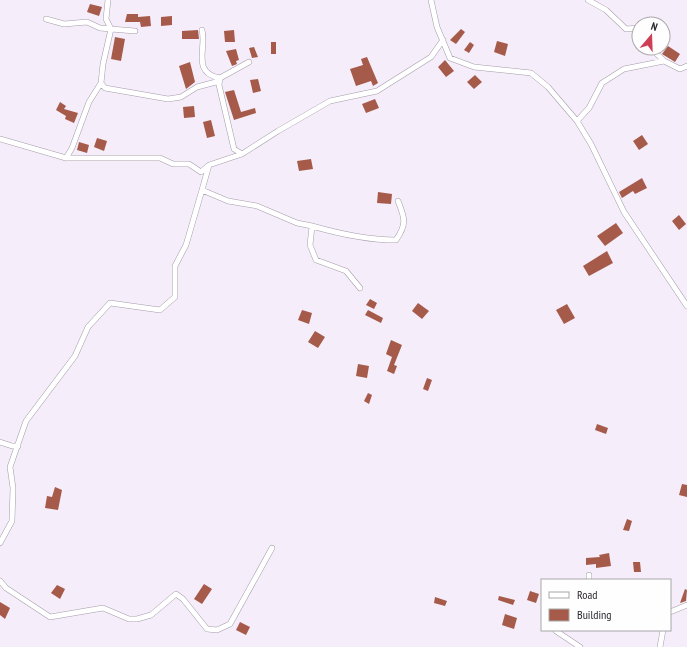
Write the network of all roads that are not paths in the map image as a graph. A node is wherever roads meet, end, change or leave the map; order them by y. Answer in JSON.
{"nodes":[{"id":1,"x":108,"y":0,"type":"edge"},
{"id":2,"x":431,"y":0,"type":"edge"},
{"id":3,"x":588,"y":0,"type":"edge"},
{"id":4,"x":46,"y":19,"type":"dead end"},
{"id":5,"x":111,"y":29,"type":"junction"},
{"id":6,"x":631,"y":29,"type":"edge"},
{"id":7,"x":202,"y":30,"type":"dead end"},
{"id":8,"x":135,"y":31,"type":"dead end"},
{"id":9,"x":443,"y":40,"type":"junction"},
{"id":10,"x":659,"y":56,"type":"edge"},
{"id":11,"x":664,"y":61,"type":"junction"},
{"id":12,"x":249,"y":62,"type":"dead end"},
{"id":13,"x":687,"y":66,"type":"edge"},
{"id":14,"x":220,"y":78,"type":"junction"},
{"id":15,"x":101,"y":83,"type":"junction"},
{"id":16,"x":577,"y":121,"type":"junction"},
{"id":17,"x":0,"y":139,"type":"edge"},
{"id":18,"x":242,"y":154,"type":"junction"},
{"id":19,"x":66,"y":158,"type":"junction"},
{"id":20,"x":209,"y":165,"type":"junction"},
{"id":21,"x":202,"y":190,"type":"junction"},
{"id":22,"x":398,"y":201,"type":"dead end"},
{"id":23,"x":312,"y":226,"type":"junction"},
{"id":24,"x":360,"y":288,"type":"dead end"},
{"id":25,"x":687,"y":306,"type":"edge"},
{"id":26,"x":0,"y":442,"type":"edge"},
{"id":27,"x":18,"y":446,"type":"junction"},
{"id":28,"x":0,"y":543,"type":"edge"},
{"id":29,"x":272,"y":548,"type":"dead end"},
{"id":30,"x":0,"y":582,"type":"edge"},
{"id":31,"x":687,"y":605,"type":"edge"},
{"id":32,"x":671,"y":614,"type":"edge"},
{"id":33,"x":556,"y":631,"type":"edge"},
{"id":34,"x":663,"y":631,"type":"edge"},
{"id":35,"x":580,"y":647,"type":"edge"},
{"id":36,"x":660,"y":647,"type":"edge"}],
"edges":[{"from":1,"to":5,"type":"street"},
{"from":2,"to":9,"type":"street"},
{"from":3,"to":6,"type":"street"},
{"from":4,"to":5,"type":"street"},
{"from":5,"to":8,"type":"street"},
{"from":5,"to":15,"type":"street"},
{"from":7,"to":14,"type":"street"},
{"from":9,"to":16,"type":"street"},
{"from":9,"to":18,"type":"street"},
{"from":10,"to":11,"type":"street"},
{"from":11,"to":13,"type":"street"},
{"from":11,"to":16,"type":"street"},
{"from":12,"to":14,"type":"street"},
{"from":14,"to":15,"type":"street"},
{"from":14,"to":18,"type":"street"},
{"from":15,"to":19,"type":"street"},
{"from":16,"to":25,"type":"street"},
{"from":17,"to":19,"type":"street"},
{"from":18,"to":20,"type":"street"},
{"from":19,"to":20,"type":"street"},
{"from":20,"to":21,"type":"street"},
{"from":21,"to":23,"type":"street"},
{"from":21,"to":27,"type":"street"},
{"from":22,"to":23,"type":"street"},
{"from":23,"to":24,"type":"street"},
{"from":26,"to":27,"type":"street"},
{"from":27,"to":28,"type":"street"},
{"from":29,"to":30,"type":"street"},
{"from":31,"to":32,"type":"street"},
{"from":33,"to":35,"type":"street"},
{"from":34,"to":36,"type":"street"}]}
